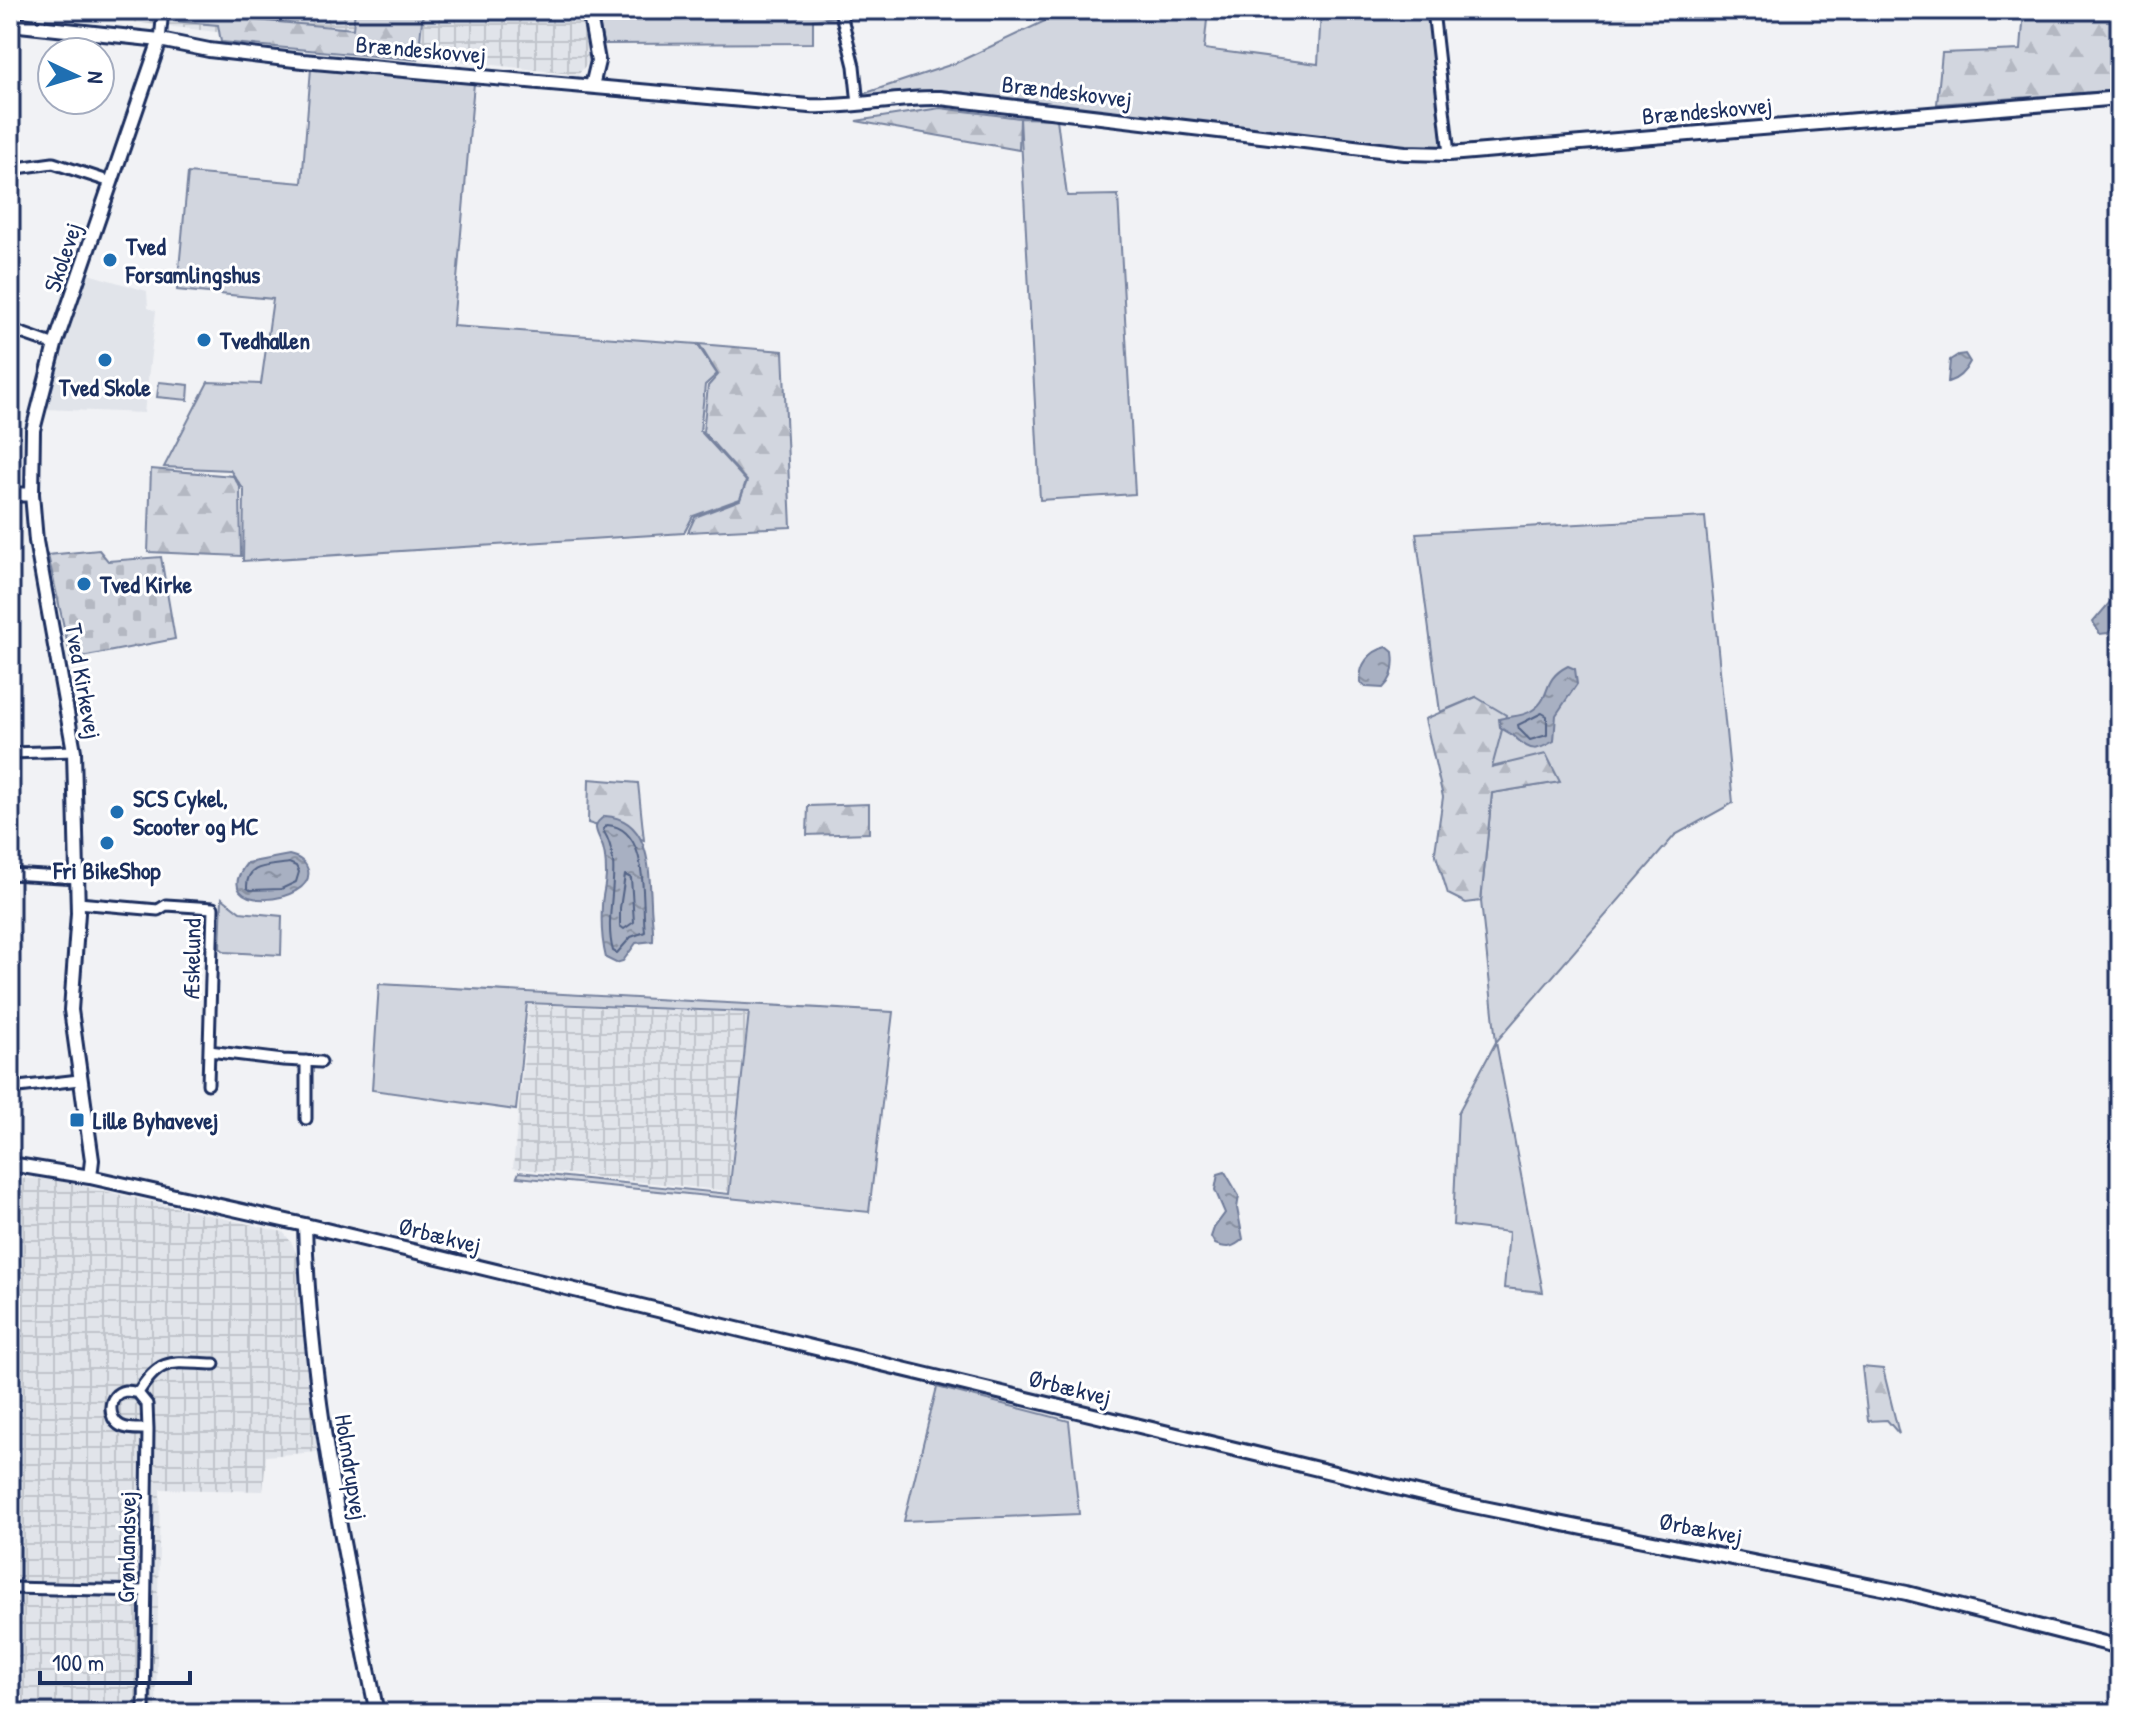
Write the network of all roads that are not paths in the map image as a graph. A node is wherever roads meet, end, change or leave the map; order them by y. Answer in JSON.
{"nodes":[{"id":1,"x":163,"y":10,"type":"edge"},
{"id":2,"x":589,"y":10,"type":"edge"},
{"id":3,"x":840,"y":10,"type":"edge"},
{"id":4,"x":1433,"y":10,"type":"edge"},
{"id":5,"x":10,"y":24,"type":"edge"},
{"id":6,"x":160,"y":40,"type":"junction"},
{"id":7,"x":592,"y":86,"type":"junction"},
{"id":8,"x":2120,"y":98,"type":"edge"},
{"id":9,"x":858,"y":104,"type":"junction"},
{"id":10,"x":1449,"y":154,"type":"junction"},
{"id":11,"x":10,"y":169,"type":"edge"},
{"id":12,"x":111,"y":182,"type":"junction"},
{"id":13,"x":10,"y":329,"type":"edge"},
{"id":14,"x":55,"y":345,"type":"junction"},
{"id":15,"x":32,"y":494,"type":"junction"},
{"id":16,"x":10,"y":495,"type":"edge"},
{"id":17,"x":74,"y":751,"type":"junction"},
{"id":18,"x":10,"y":753,"type":"edge"},
{"id":19,"x":10,"y":874,"type":"edge"},
{"id":20,"x":78,"y":878,"type":"junction"},
{"id":21,"x":78,"y":903,"type":"junction"},
{"id":22,"x":209,"y":1051,"type":"junction"},
{"id":23,"x":306,"y":1061,"type":"junction"},
{"id":24,"x":321,"y":1062,"type":"dead end"},
{"id":25,"x":79,"y":1080,"type":"junction"},
{"id":26,"x":208,"y":1084,"type":"dead end"},
{"id":27,"x":10,"y":1088,"type":"edge"},
{"id":28,"x":306,"y":1119,"type":"dead end"},
{"id":29,"x":10,"y":1164,"type":"edge"},
{"id":30,"x":90,"y":1177,"type":"junction"},
{"id":31,"x":305,"y":1225,"type":"junction"},
{"id":32,"x":214,"y":1364,"type":"dead end"},
{"id":33,"x":138,"y":1393,"type":"junction"},
{"id":34,"x":148,"y":1429,"type":"junction"},
{"id":35,"x":10,"y":1588,"type":"edge"},
{"id":36,"x":145,"y":1591,"type":"junction"},
{"id":37,"x":2120,"y":1647,"type":"edge"},
{"id":38,"x":144,"y":1713,"type":"edge"},
{"id":39,"x":377,"y":1713,"type":"edge"}],
"edges":[{"from":1,"to":6,"type":"street"},
{"from":2,"to":7,"type":"street"},
{"from":3,"to":9,"type":"street"},
{"from":4,"to":10,"type":"street"},
{"from":5,"to":6,"type":"street","name":"Brændeskovvej"},
{"from":6,"to":7,"type":"street","name":"Brændeskovvej"},
{"from":6,"to":12,"type":"street","name":"Skolevej"},
{"from":7,"to":9,"type":"street","name":"Brændeskovvej"},
{"from":8,"to":10,"type":"street","name":"Brændeskovvej"},
{"from":9,"to":10,"type":"street","name":"Brændeskovvej"},
{"from":11,"to":12,"type":"street"},
{"from":12,"to":14,"type":"street","name":"Skolevej"},
{"from":13,"to":14,"type":"street"},
{"from":14,"to":15,"type":"street","name":"Skolevej"},
{"from":15,"to":16,"type":"street"},
{"from":15,"to":17,"type":"street","name":"Tved Kirkevej"},
{"from":17,"to":18,"type":"street"},
{"from":17,"to":20,"type":"street","name":"Tved Kirkevej"},
{"from":19,"to":20,"type":"street"},
{"from":20,"to":21,"type":"street","name":"Tved Kirkevej"},
{"from":21,"to":22,"type":"street","name":"Æskelund"},
{"from":21,"to":25,"type":"street","name":"Tved Kirkevej"},
{"from":22,"to":23,"type":"street"},
{"from":22,"to":26,"type":"street","name":"Æskelund"},
{"from":23,"to":24,"type":"street"},
{"from":23,"to":28,"type":"street"},
{"from":25,"to":27,"type":"street"},
{"from":25,"to":30,"type":"street","name":"Tved Kirkevej"},
{"from":29,"to":30,"type":"street","name":"Ørbækvej"},
{"from":30,"to":31,"type":"street","name":"Ørbækvej"},
{"from":31,"to":37,"type":"street","name":"Ørbækvej"},
{"from":31,"to":39,"type":"street","name":"Holmdrupvej"},
{"from":32,"to":33,"type":"street"},
{"from":33,"to":34,"type":"street","name":"Grønlandsvej"},
{"from":33,"to":34,"type":"street"},
{"from":34,"to":36,"type":"street","name":"Grønlandsvej"},
{"from":35,"to":36,"type":"street"},
{"from":36,"to":38,"type":"street","name":"Grønlandsvej"}]}
